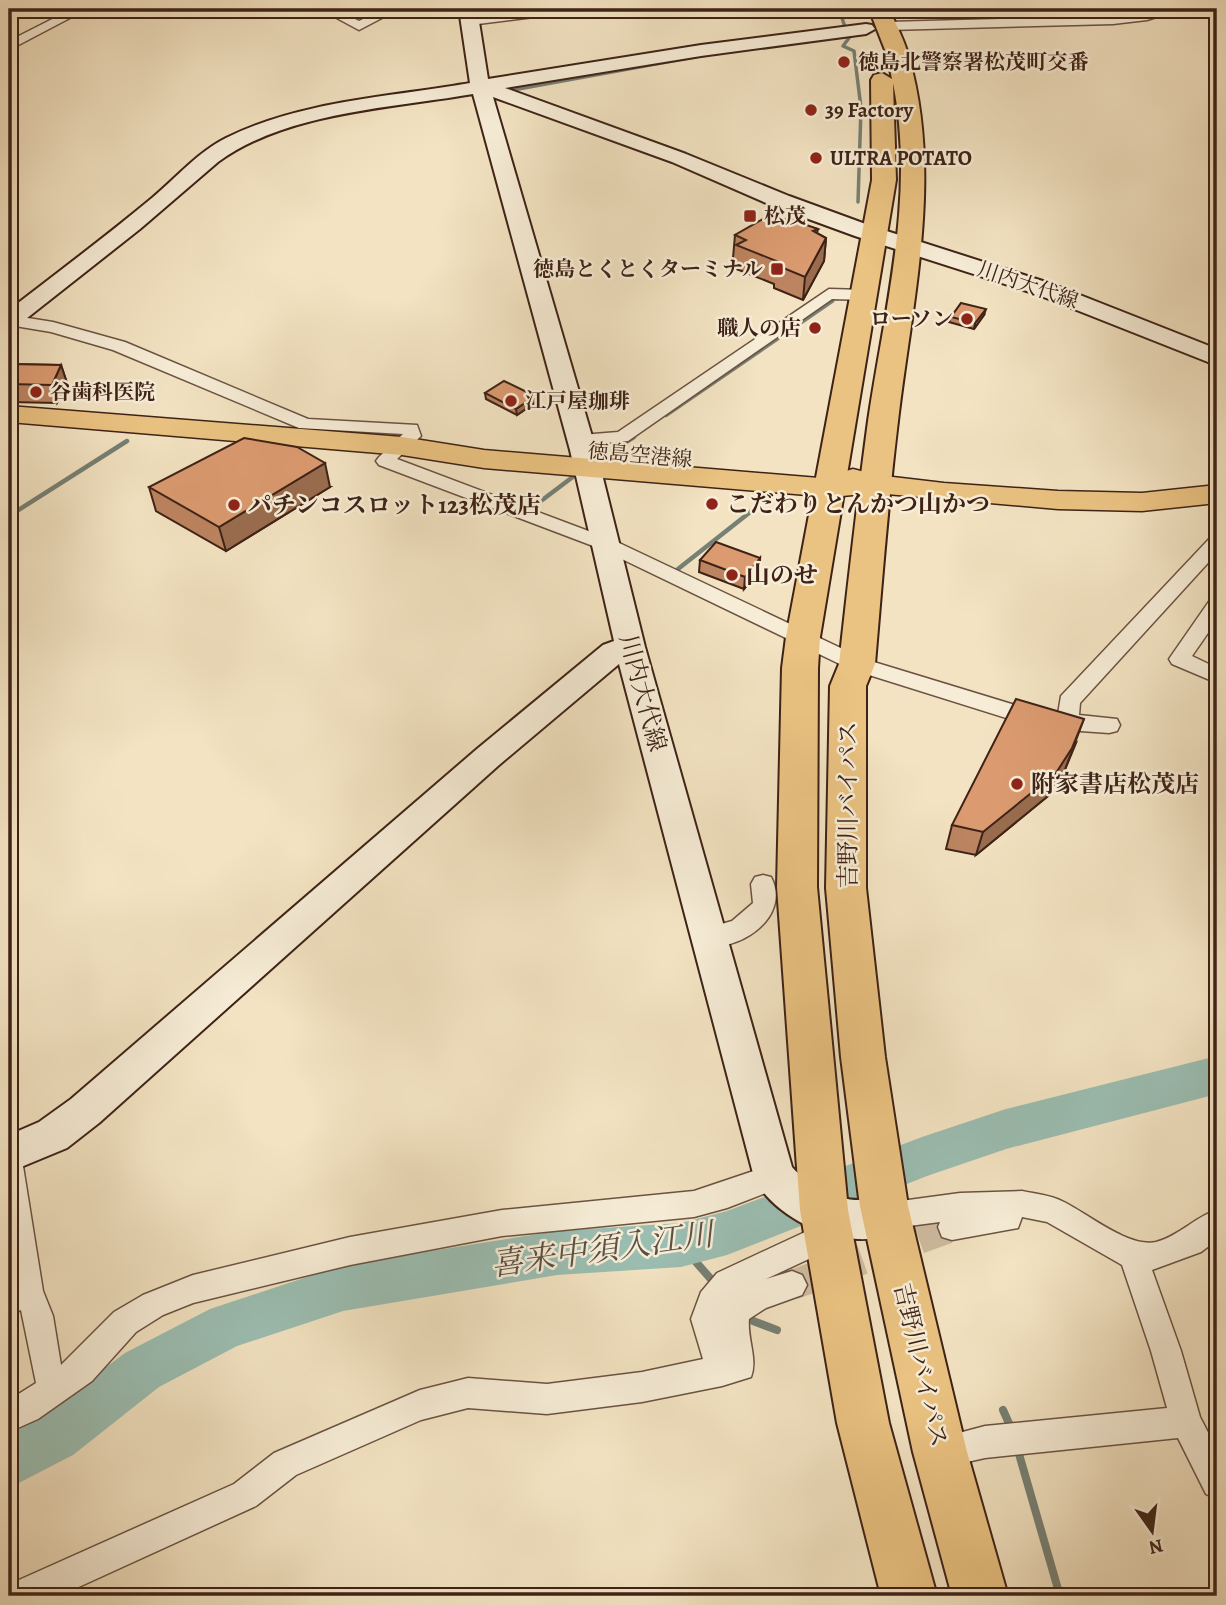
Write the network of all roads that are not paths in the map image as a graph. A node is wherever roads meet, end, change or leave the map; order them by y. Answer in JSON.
{"nodes":[{"id":1,"x":81,"y":9,"type":"edge"},
{"id":2,"x":326,"y":9,"type":"edge"},
{"id":3,"x":393,"y":9,"type":"edge"},
{"id":4,"x":566,"y":9,"type":"edge"},
{"id":5,"x":1176,"y":9,"type":"edge"},
{"id":6,"x":469,"y":15,"type":"edge"},
{"id":7,"x":873,"y":18,"type":"edge"},
{"id":8,"x":9,"y":46,"type":"edge"},
{"id":9,"x":483,"y":86,"type":"junction"},
{"id":10,"x":876,"y":235,"type":"junction"},
{"id":11,"x":908,"y":245,"type":"junction"},
{"id":12,"x":865,"y":295,"type":"junction"},
{"id":13,"x":9,"y":320,"type":"edge"},
{"id":14,"x":1217,"y":357,"type":"edge"},
{"id":15,"x":9,"y":414,"type":"edge"},
{"id":16,"x":402,"y":446,"type":"junction"},
{"id":17,"x":584,"y":452,"type":"junction"},
{"id":18,"x":832,"y":480,"type":"junction"},
{"id":19,"x":875,"y":484,"type":"junction"},
{"id":20,"x":1217,"y":494,"type":"edge"},
{"id":21,"x":1217,"y":543,"type":"edge"},
{"id":22,"x":608,"y":545,"type":"junction"},
{"id":23,"x":1217,"y":605,"type":"edge"},
{"id":24,"x":803,"y":637,"type":"junction"},
{"id":25,"x":630,"y":646,"type":"junction"},
{"id":26,"x":857,"y":664,"type":"junction"},
{"id":27,"x":1217,"y":676,"type":"edge"},
{"id":28,"x":1068,"y":723,"type":"junction"},
{"id":29,"x":1108,"y":725,"type":"dead end"},
{"id":30,"x":763,"y":884,"type":"dead end"},
{"id":31,"x":709,"y":937,"type":"junction"},
{"id":32,"x":9,"y":1154,"type":"edge"},
{"id":33,"x":9,"y":1166,"type":"edge"},
{"id":34,"x":778,"y":1182,"type":"junction"},
{"id":35,"x":851,"y":1219,"type":"junction"},
{"id":36,"x":1077,"y":1223,"type":"junction"},
{"id":37,"x":1217,"y":1223,"type":"edge"},
{"id":38,"x":952,"y":1227,"type":"tunnel mouth"},
{"id":39,"x":1133,"y":1256,"type":"junction"},
{"id":40,"x":792,"y":1285,"type":"tunnel mouth"},
{"id":41,"x":19,"y":1296,"type":"edge"},
{"id":42,"x":728,"y":1301,"type":"junction"},
{"id":43,"x":53,"y":1390,"type":"junction"},
{"id":44,"x":9,"y":1416,"type":"edge"},
{"id":45,"x":1186,"y":1422,"type":"junction"},
{"id":46,"x":962,"y":1447,"type":"junction"},
{"id":47,"x":1217,"y":1483,"type":"edge"},
{"id":48,"x":22,"y":1596,"type":"edge"},
{"id":49,"x":909,"y":1596,"type":"edge"},
{"id":50,"x":981,"y":1596,"type":"edge"}],
"edges":[{"from":1,"to":8,"type":"street"},
{"from":2,"to":3,"type":"street"},
{"from":4,"to":6,"type":"street"},
{"from":5,"to":7,"type":"street"},
{"from":6,"to":9,"type":"main road","name":"川内大代線"},
{"from":7,"to":9,"type":"main road"},
{"from":7,"to":10,"type":"highway","name":"吉野川バイパス"},
{"from":7,"to":11,"type":"highway","name":"吉野川バイパス"},
{"from":9,"to":10,"type":"main road","name":"川内大代線"},
{"from":9,"to":13,"type":"main road"},
{"from":9,"to":17,"type":"main road","name":"川内大代線"},
{"from":10,"to":11,"type":"main road","name":"川内大代線"},
{"from":10,"to":12,"type":"highway","name":"吉野川バイパス"},
{"from":11,"to":14,"type":"main road","name":"川内大代線"},
{"from":11,"to":19,"type":"highway","name":"吉野川バイパス"},
{"from":12,"to":17,"type":"street"},
{"from":12,"to":18,"type":"highway","name":"吉野川バイパス"},
{"from":13,"to":16,"type":"street"},
{"from":15,"to":16,"type":"main road","name":"徳島空港線"},
{"from":16,"to":17,"type":"main road","name":"徳島空港線"},
{"from":16,"to":22,"type":"street"},
{"from":17,"to":18,"type":"main road","name":"徳島空港線"},
{"from":17,"to":22,"type":"main road","name":"川内大代線"},
{"from":18,"to":19,"type":"main road","name":"徳島空港線"},
{"from":18,"to":24,"type":"highway","name":"吉野川バイパス"},
{"from":19,"to":20,"type":"main road","name":"徳島空港線"},
{"from":19,"to":26,"type":"highway","name":"吉野川バイパス"},
{"from":21,"to":28,"type":"street"},
{"from":22,"to":24,"type":"street"},
{"from":22,"to":25,"type":"main road","name":"川内大代線"},
{"from":23,"to":27,"type":"street"},
{"from":24,"to":26,"type":"street"},
{"from":24,"to":35,"type":"highway","name":"吉野川バイパス"},
{"from":25,"to":31,"type":"main road","name":"川内大代線"},
{"from":25,"to":32,"type":"main road"},
{"from":26,"to":28,"type":"street"},
{"from":26,"to":35,"type":"highway","name":"吉野川バイパス"},
{"from":28,"to":29,"type":"street"},
{"from":30,"to":31,"type":"street"},
{"from":31,"to":34,"type":"main road","name":"川内大代線"},
{"from":33,"to":41,"type":"street"},
{"from":34,"to":35,"type":"main road"},
{"from":34,"to":43,"type":"street"},
{"from":35,"to":36,"type":"street"},
{"from":35,"to":42,"type":"street"},
{"from":35,"to":46,"type":"highway","name":"吉野川バイパス"},
{"from":35,"to":49,"type":"highway","name":"吉野川バイパス"},
{"from":36,"to":38,"type":"street"},
{"from":36,"to":39,"type":"street"},
{"from":37,"to":39,"type":"street"},
{"from":39,"to":45,"type":"street"},
{"from":40,"to":42,"type":"street"},
{"from":41,"to":43,"type":"street"},
{"from":42,"to":48,"type":"street"},
{"from":43,"to":44,"type":"street"},
{"from":45,"to":46,"type":"street"},
{"from":45,"to":47,"type":"street"},
{"from":46,"to":50,"type":"highway","name":"吉野川バイパス"}]}
